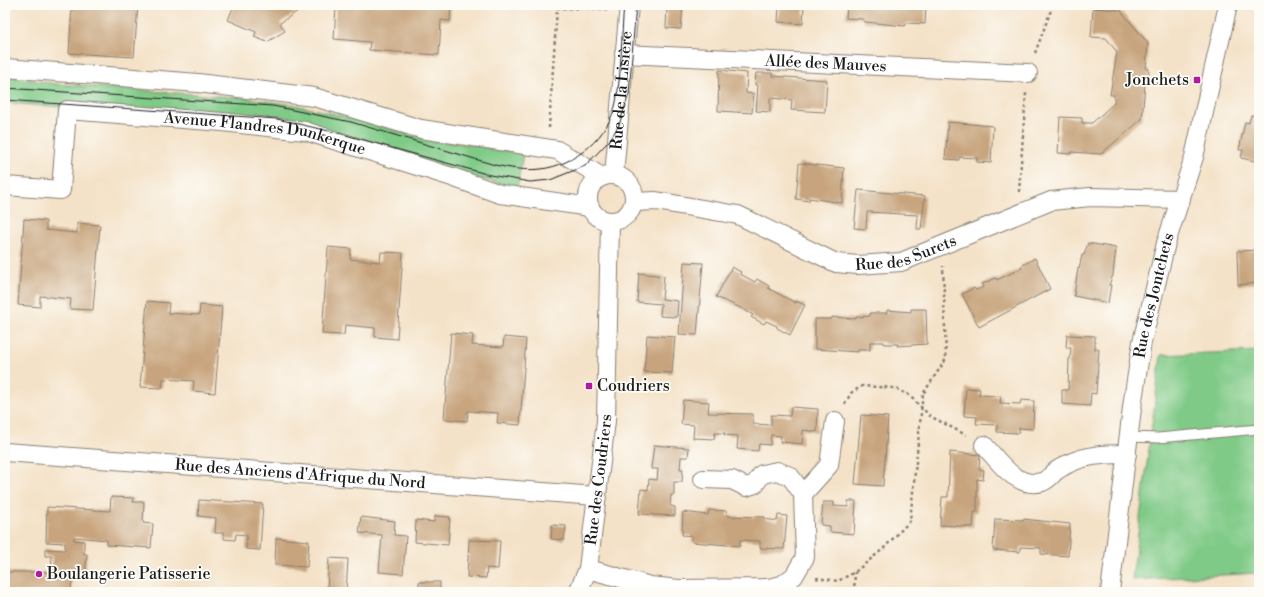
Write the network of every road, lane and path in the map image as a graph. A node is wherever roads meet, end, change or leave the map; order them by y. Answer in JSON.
{"nodes":[{"id":1,"x":1053,"y":5,"type":"edge"},
{"id":2,"x":1228,"y":5,"type":"edge"},
{"id":3,"x":620,"y":7,"type":"edge"},
{"id":4,"x":624,"y":54,"type":"junction"},
{"id":5,"x":5,"y":68,"type":"edge"},
{"id":6,"x":1028,"y":73,"type":"junction"},
{"id":7,"x":548,"y":131,"type":"dead end"},
{"id":8,"x":608,"y":176,"type":"junction"},
{"id":9,"x":5,"y":186,"type":"edge"},
{"id":10,"x":1181,"y":199,"type":"junction"},
{"id":11,"x":634,"y":202,"type":"junction"},
{"id":12,"x":590,"y":207,"type":"junction"},
{"id":13,"x":1017,"y":214,"type":"junction"},
{"id":14,"x":610,"y":221,"type":"junction"},
{"id":15,"x":942,"y":246,"type":"junction"},
{"id":16,"x":921,"y":407,"type":"junction"},
{"id":17,"x":835,"y":421,"type":"joint"},
{"id":18,"x":1259,"y":430,"type":"edge"},
{"id":19,"x":984,"y":445,"type":"joint"},
{"id":20,"x":1128,"y":446,"type":"junction"},
{"id":21,"x":5,"y":452,"type":"edge"},
{"id":22,"x":703,"y":479,"type":"dead end"},
{"id":23,"x":804,"y":494,"type":"junction"},
{"id":24,"x":596,"y":496,"type":"junction"},
{"id":25,"x":588,"y":569,"type":"junction"},
{"id":26,"x":855,"y":572,"type":"junction"},
{"id":27,"x":794,"y":576,"type":"junction"},
{"id":28,"x":769,"y":590,"type":"edge"},
{"id":29,"x":578,"y":592,"type":"edge"},
{"id":30,"x":854,"y":592,"type":"edge"},
{"id":31,"x":1110,"y":592,"type":"edge"}],
"edges":[{"from":1,"to":6,"type":"path"},
{"from":2,"to":10,"type":"street","name":"Rue des Jontchets"},
{"from":3,"to":4,"type":"street","name":"Rue de la Lisière"},
{"from":3,"to":7,"type":"path"},
{"from":4,"to":6,"type":"street","name":"Allée des Mauves"},
{"from":4,"to":8,"type":"street","name":"Rue de la Lisière"},
{"from":5,"to":8,"type":"street"},
{"from":6,"to":13,"type":"path"},
{"from":8,"to":11,"type":"street"},
{"from":8,"to":12,"type":"street"},
{"from":9,"to":12,"type":"street","name":"Avenue Flandres Dunkerque"},
{"from":10,"to":13,"type":"street","name":"Rue des Surets"},
{"from":10,"to":20,"type":"street","name":"Rue des Jontchets"},
{"from":11,"to":14,"type":"street"},
{"from":11,"to":15,"type":"street","name":"Rue des Surets"},
{"from":12,"to":14,"type":"street"},
{"from":13,"to":15,"type":"street","name":"Rue des Surets"},
{"from":14,"to":24,"type":"street","name":"Rue des Coudriers"},
{"from":15,"to":16,"type":"path"},
{"from":16,"to":17,"type":"path"},
{"from":16,"to":19,"type":"path"},
{"from":16,"to":26,"type":"path"},
{"from":17,"to":23,"type":"street"},
{"from":18,"to":20,"type":"lane"},
{"from":19,"to":20,"type":"street"},
{"from":20,"to":31,"type":"street","name":"Rue des Jontchets"},
{"from":21,"to":24,"type":"street","name":"Rue des Anciens d'Afrique du Nord"},
{"from":22,"to":23,"type":"street"},
{"from":23,"to":27,"type":"street"},
{"from":24,"to":25,"type":"street","name":"Rue des Coudriers"},
{"from":25,"to":28,"type":"street"},
{"from":25,"to":29,"type":"street","name":"Rue des Coudriers"},
{"from":26,"to":27,"type":"path"},
{"from":26,"to":30,"type":"path"},
{"from":27,"to":28,"type":"street"}]}
